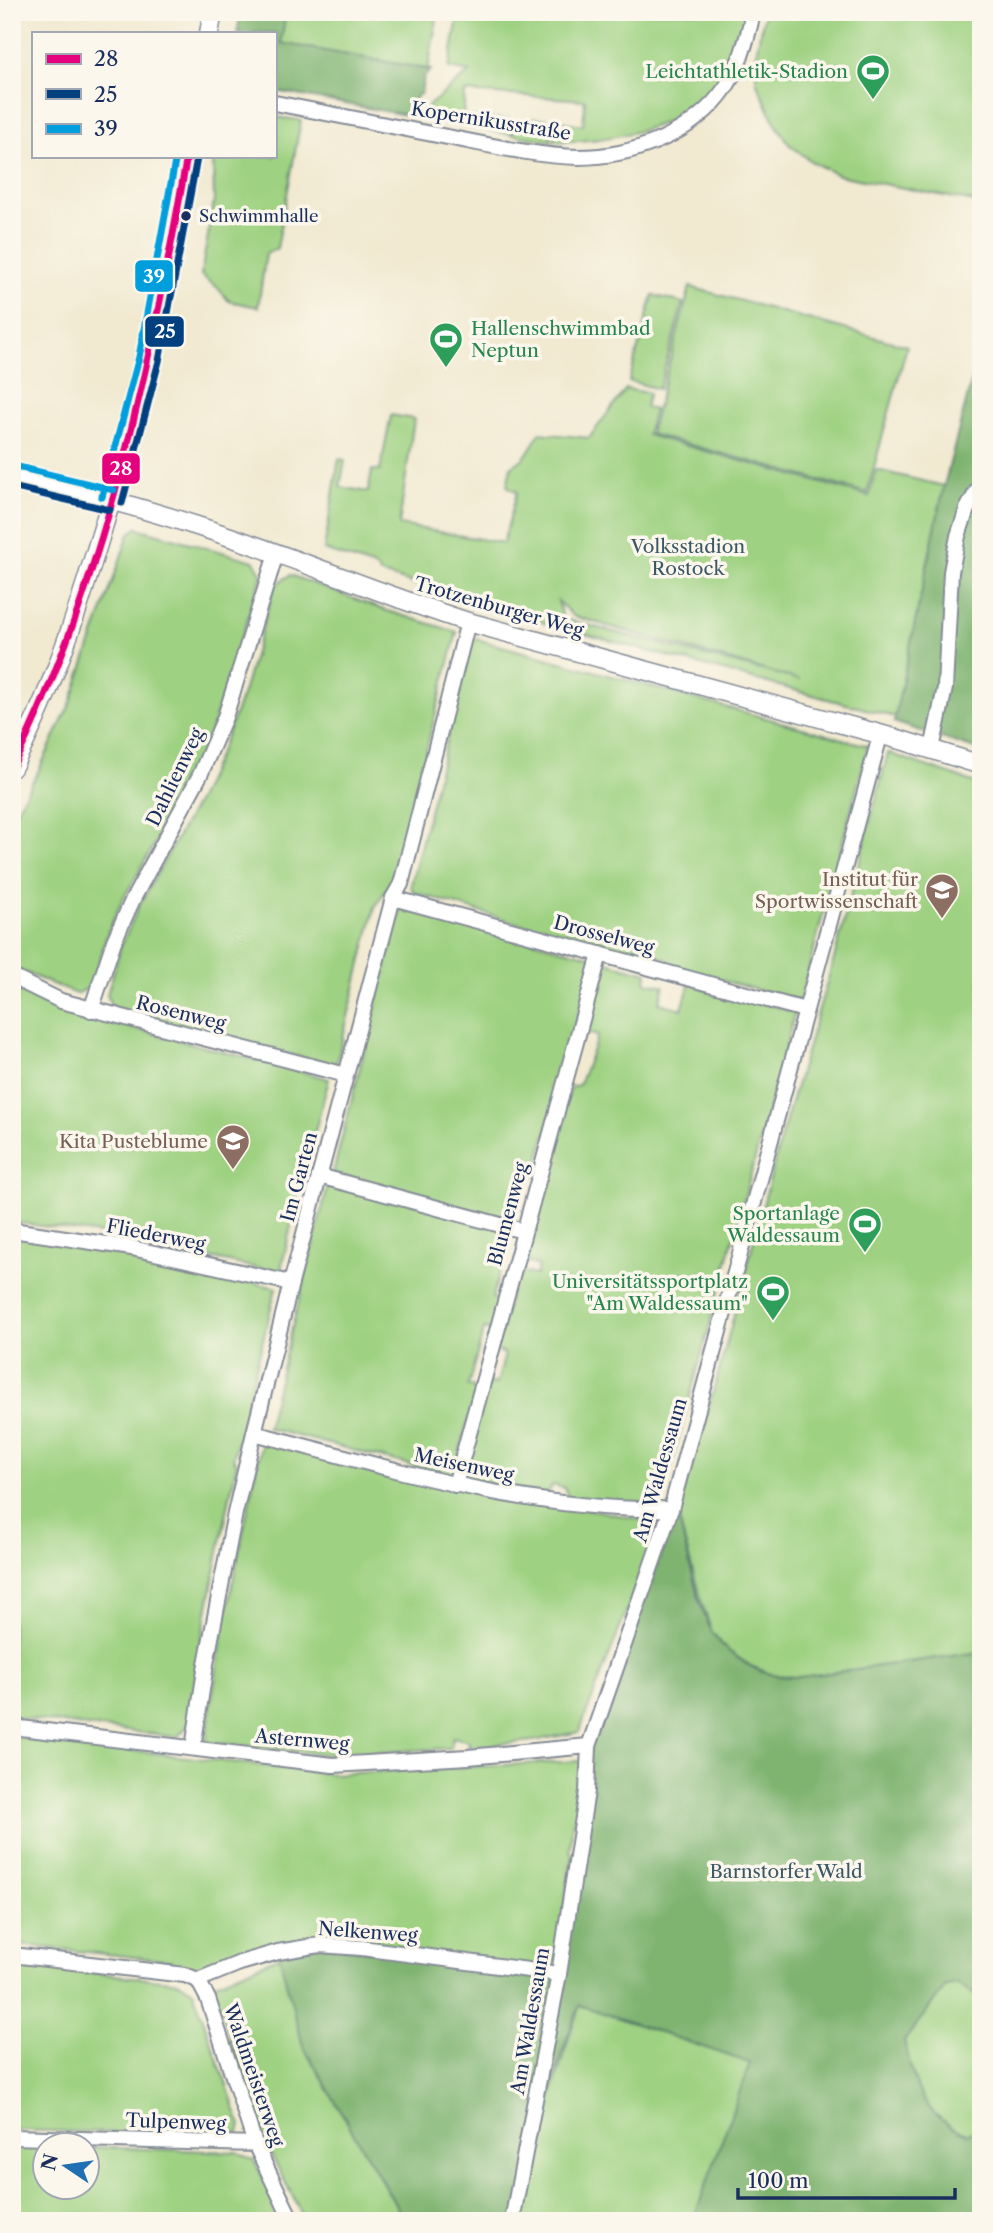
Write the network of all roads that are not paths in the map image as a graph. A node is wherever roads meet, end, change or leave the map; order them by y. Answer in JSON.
{"nodes":[{"id":1,"x":213,"y":12,"type":"edge"},
{"id":2,"x":753,"y":12,"type":"edge"},
{"id":3,"x":209,"y":32,"type":"edge"},
{"id":4,"x":276,"y":103,"type":"edge"},
{"id":5,"x":187,"y":158,"type":"edge"},
{"id":6,"x":12,"y":476,"type":"edge"},
{"id":7,"x":981,"y":484,"type":"edge"},
{"id":8,"x":112,"y":500,"type":"junction"},
{"id":9,"x":276,"y":554,"type":"junction"},
{"id":10,"x":468,"y":622,"type":"junction"},
{"id":11,"x":878,"y":740,"type":"junction"},
{"id":12,"x":932,"y":749,"type":"junction"},
{"id":13,"x":981,"y":765,"type":"edge"},
{"id":14,"x":12,"y":768,"type":"edge"},
{"id":15,"x":393,"y":898,"type":"junction"},
{"id":16,"x":600,"y":954,"type":"junction"},
{"id":17,"x":12,"y":977,"type":"edge"},
{"id":18,"x":91,"y":1010,"type":"junction"},
{"id":19,"x":805,"y":1010,"type":"junction"},
{"id":20,"x":346,"y":1075,"type":"junction"},
{"id":21,"x":319,"y":1176,"type":"junction"},
{"id":22,"x":12,"y":1230,"type":"edge"},
{"id":23,"x":523,"y":1231,"type":"junction"},
{"id":24,"x":291,"y":1283,"type":"junction"},
{"id":25,"x":254,"y":1433,"type":"junction"},
{"id":26,"x":455,"y":1485,"type":"junction"},
{"id":27,"x":671,"y":1509,"type":"junction"},
{"id":28,"x":12,"y":1727,"type":"edge"},
{"id":29,"x":589,"y":1746,"type":"junction"},
{"id":30,"x":193,"y":1748,"type":"junction"},
{"id":31,"x":12,"y":1955,"type":"edge"},
{"id":32,"x":559,"y":1973,"type":"junction"},
{"id":33,"x":198,"y":1980,"type":"junction"},
{"id":34,"x":12,"y":2137,"type":"edge"},
{"id":35,"x":255,"y":2144,"type":"junction"},
{"id":36,"x":292,"y":2221,"type":"edge"},
{"id":37,"x":512,"y":2221,"type":"edge"}],
"edges":[{"from":1,"to":3,"type":"street"},
{"from":2,"to":4,"type":"street","name":"Kopernikusstraße"},
{"from":5,"to":8,"type":"street"},
{"from":6,"to":8,"type":"street","name":"Trotzenburger Weg"},
{"from":7,"to":12,"type":"street"},
{"from":8,"to":9,"type":"street","name":"Trotzenburger Weg"},
{"from":8,"to":14,"type":"street"},
{"from":9,"to":10,"type":"street","name":"Trotzenburger Weg"},
{"from":9,"to":18,"type":"street","name":"Dahlienweg"},
{"from":10,"to":11,"type":"street","name":"Trotzenburger Weg"},
{"from":10,"to":15,"type":"street","name":"Im Garten"},
{"from":11,"to":12,"type":"street","name":"Trotzenburger Weg"},
{"from":11,"to":19,"type":"street","name":"Am Waldessaum"},
{"from":12,"to":13,"type":"street","name":"Trotzenburger Weg"},
{"from":15,"to":16,"type":"street","name":"Drosselweg"},
{"from":15,"to":20,"type":"street","name":"Im Garten"},
{"from":16,"to":19,"type":"street","name":"Drosselweg"},
{"from":16,"to":23,"type":"street","name":"Blumenweg"},
{"from":17,"to":18,"type":"street","name":"Rosenweg"},
{"from":18,"to":20,"type":"street","name":"Rosenweg"},
{"from":19,"to":27,"type":"street","name":"Am Waldessaum"},
{"from":20,"to":21,"type":"street","name":"Im Garten"},
{"from":21,"to":23,"type":"street"},
{"from":21,"to":24,"type":"street","name":"Im Garten"},
{"from":22,"to":24,"type":"street","name":"Fliederweg"},
{"from":23,"to":26,"type":"street","name":"Blumenweg"},
{"from":24,"to":25,"type":"street","name":"Im Garten"},
{"from":25,"to":26,"type":"street","name":"Meisenweg"},
{"from":25,"to":30,"type":"street","name":"Im Garten"},
{"from":26,"to":27,"type":"street","name":"Meisenweg"},
{"from":27,"to":29,"type":"street","name":"Am Waldessaum"},
{"from":28,"to":30,"type":"street","name":"Asternweg"},
{"from":29,"to":30,"type":"street","name":"Asternweg"},
{"from":29,"to":32,"type":"street","name":"Am Waldessaum"},
{"from":31,"to":33,"type":"street"},
{"from":32,"to":33,"type":"street","name":"Nelkenweg"},
{"from":32,"to":37,"type":"street","name":"Am Waldessaum"},
{"from":33,"to":35,"type":"street","name":"Waldmeisterweg"},
{"from":34,"to":35,"type":"street","name":"Tulpenweg"},
{"from":35,"to":36,"type":"street","name":"Waldmeisterweg"}]}
